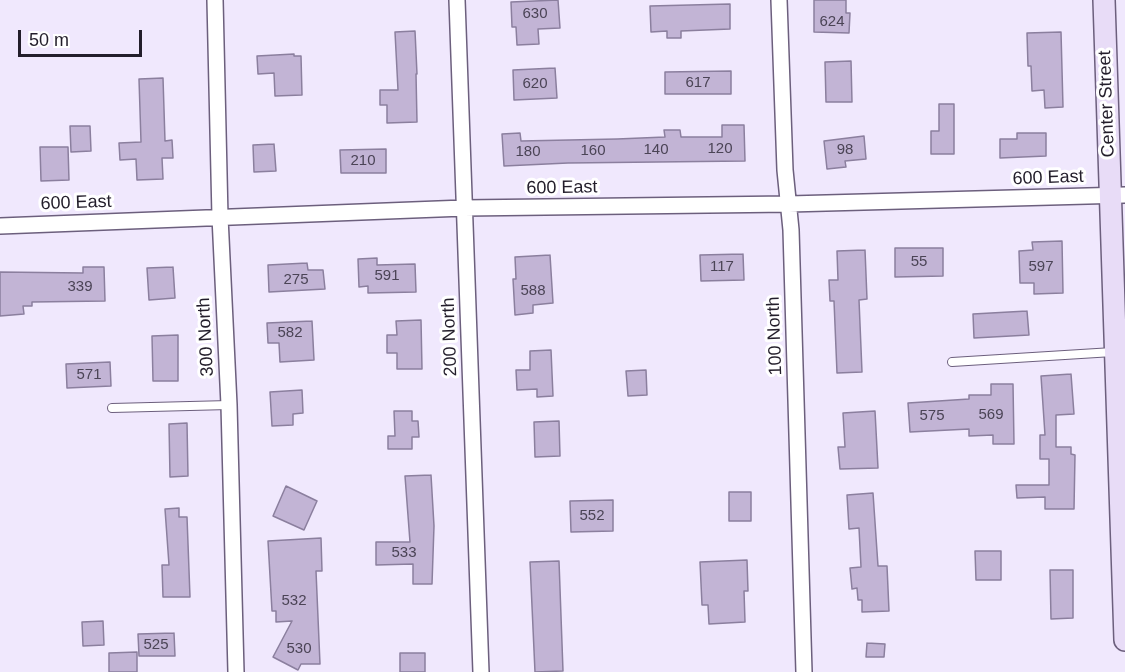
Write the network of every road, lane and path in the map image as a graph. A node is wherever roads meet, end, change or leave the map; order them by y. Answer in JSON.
{"nodes":[{"id":1,"x":215,"y":0,"type":"edge"},
{"id":2,"x":457,"y":0,"type":"edge"},
{"id":3,"x":779,"y":0,"type":"edge"},
{"id":4,"x":1104,"y":0,"type":"edge"},
{"id":5,"x":1117,"y":195,"type":"edge"},
{"id":6,"x":789,"y":204,"type":"junction"},
{"id":7,"x":464,"y":208,"type":"junction"},
{"id":8,"x":220,"y":217,"type":"junction"},
{"id":9,"x":0,"y":226,"type":"edge"},
{"id":10,"x":1115,"y":352,"type":"junction"},
{"id":11,"x":951,"y":362,"type":"dead end"},
{"id":12,"x":229,"y":405,"type":"junction"},
{"id":13,"x":112,"y":408,"type":"dead end"},
{"id":14,"x":1125,"y":640,"type":"edge"},
{"id":15,"x":236,"y":672,"type":"edge"},
{"id":16,"x":481,"y":672,"type":"edge"},
{"id":17,"x":804,"y":672,"type":"edge"}],
"edges":[{"from":1,"to":8,"type":"street","name":"300 North"},
{"from":2,"to":7,"type":"street","name":"200 North"},
{"from":3,"to":6,"type":"street","name":"100 North"},
{"from":4,"to":5,"type":"street","name":"Center Street"},
{"from":5,"to":6,"type":"street","name":"600 East"},
{"from":5,"to":10,"type":"street","name":"Center Street"},
{"from":6,"to":7,"type":"street","name":"600 East"},
{"from":6,"to":17,"type":"street","name":"100 North"},
{"from":7,"to":8,"type":"street","name":"600 East"},
{"from":7,"to":16,"type":"street","name":"200 North"},
{"from":8,"to":9,"type":"street","name":"600 East"},
{"from":8,"to":12,"type":"street","name":"300 North"},
{"from":10,"to":11,"type":"lane"},
{"from":10,"to":14,"type":"street","name":"Center Street"},
{"from":12,"to":13,"type":"lane"},
{"from":12,"to":15,"type":"street","name":"300 North"}]}
